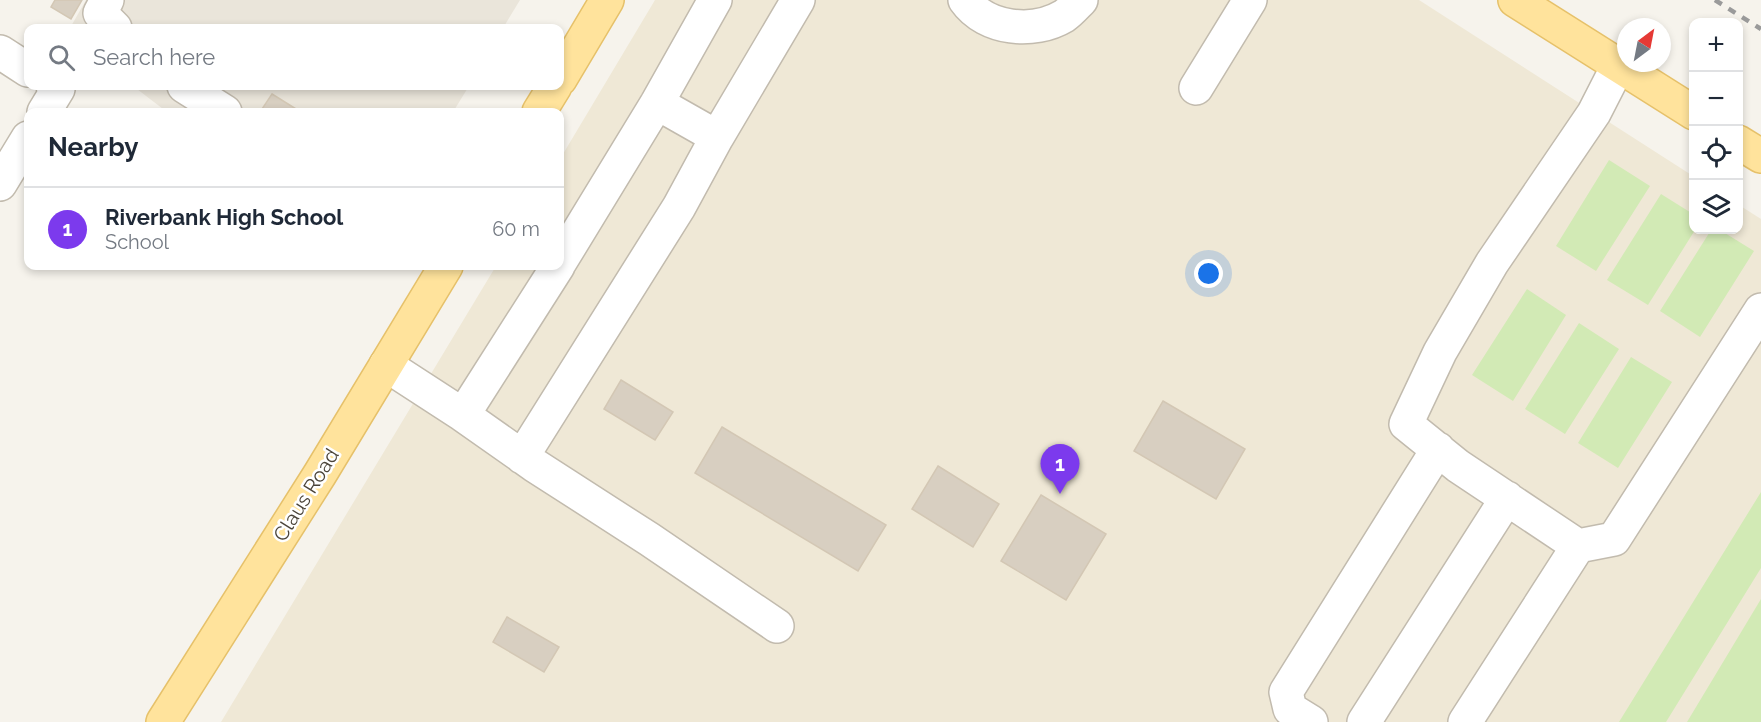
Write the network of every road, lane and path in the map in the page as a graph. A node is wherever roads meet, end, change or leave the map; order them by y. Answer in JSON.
{"nodes":[{"id":1,"x":107,"y":0,"type":"edge"},
{"id":2,"x":607,"y":0,"type":"edge"},
{"id":3,"x":715,"y":0,"type":"edge"},
{"id":4,"x":798,"y":0,"type":"edge"},
{"id":5,"x":965,"y":0,"type":"edge"},
{"id":6,"x":1081,"y":0,"type":"edge"},
{"id":7,"x":1250,"y":0,"type":"edge"},
{"id":8,"x":1515,"y":0,"type":"edge"},
{"id":9,"x":111,"y":24,"type":"edge"},
{"id":10,"x":0,"y":52,"type":"edge"},
{"id":11,"x":1617,"y":65,"type":"edge"},
{"id":12,"x":24,"y":67,"type":"edge"},
{"id":13,"x":1617,"y":68,"type":"edge"},
{"id":14,"x":564,"y":72,"type":"edge"},
{"id":15,"x":1628,"y":72,"type":"edge"},
{"id":16,"x":1196,"y":88,"type":"dead end"},
{"id":17,"x":190,"y":90,"type":"edge"},
{"id":18,"x":553,"y":90,"type":"edge"},
{"id":19,"x":657,"y":103,"type":"junction"},
{"id":20,"x":219,"y":108,"type":"edge"},
{"id":21,"x":541,"y":108,"type":"edge"},
{"id":22,"x":1689,"y":110,"type":"edge"},
{"id":23,"x":717,"y":137,"type":"junction"},
{"id":24,"x":24,"y":145,"type":"edge"},
{"id":25,"x":1743,"y":145,"type":"edge"},
{"id":26,"x":1761,"y":156,"type":"edge"},
{"id":27,"x":0,"y":184,"type":"edge"},
{"id":28,"x":564,"y":256,"type":"edge"},
{"id":29,"x":444,"y":270,"type":"edge"},
{"id":30,"x":555,"y":270,"type":"edge"},
{"id":31,"x":1761,"y":310,"type":"edge"},
{"id":32,"x":386,"y":365,"type":"junction"},
{"id":33,"x":463,"y":415,"type":"junction"},
{"id":34,"x":1438,"y":449,"type":"junction"},
{"id":35,"x":522,"y":457,"type":"junction"},
{"id":36,"x":1507,"y":498,"type":"junction"},
{"id":37,"x":1578,"y":546,"type":"junction"},
{"id":38,"x":777,"y":626,"type":"dead end"},
{"id":39,"x":163,"y":722,"type":"edge"},
{"id":40,"x":1311,"y":722,"type":"edge"},
{"id":41,"x":1364,"y":722,"type":"edge"},
{"id":42,"x":1465,"y":722,"type":"edge"}],
"edges":[{"from":1,"to":9,"type":"street"},
{"from":2,"to":14,"type":"main road"},
{"from":3,"to":19,"type":"street"},
{"from":4,"to":23,"type":"street"},
{"from":5,"to":6,"type":"street"},
{"from":7,"to":16,"type":"street"},
{"from":8,"to":11,"type":"main road"},
{"from":10,"to":12,"type":"street"},
{"from":13,"to":34,"type":"street"},
{"from":15,"to":22,"type":"main road"},
{"from":17,"to":20,"type":"street"},
{"from":18,"to":21,"type":"main road"},
{"from":19,"to":23,"type":"street"},
{"from":19,"to":28,"type":"street"},
{"from":23,"to":35,"type":"street"},
{"from":24,"to":27,"type":"street"},
{"from":25,"to":26,"type":"main road"},
{"from":29,"to":32,"type":"main road","name":"Claus Road"},
{"from":30,"to":33,"type":"street"},
{"from":31,"to":37,"type":"street"},
{"from":32,"to":33,"type":"street"},
{"from":32,"to":39,"type":"main road","name":"Claus Road"},
{"from":33,"to":35,"type":"street"},
{"from":34,"to":36,"type":"street"},
{"from":34,"to":40,"type":"street"},
{"from":35,"to":38,"type":"street"},
{"from":36,"to":37,"type":"street"},
{"from":36,"to":41,"type":"street"},
{"from":37,"to":42,"type":"street"}]}
